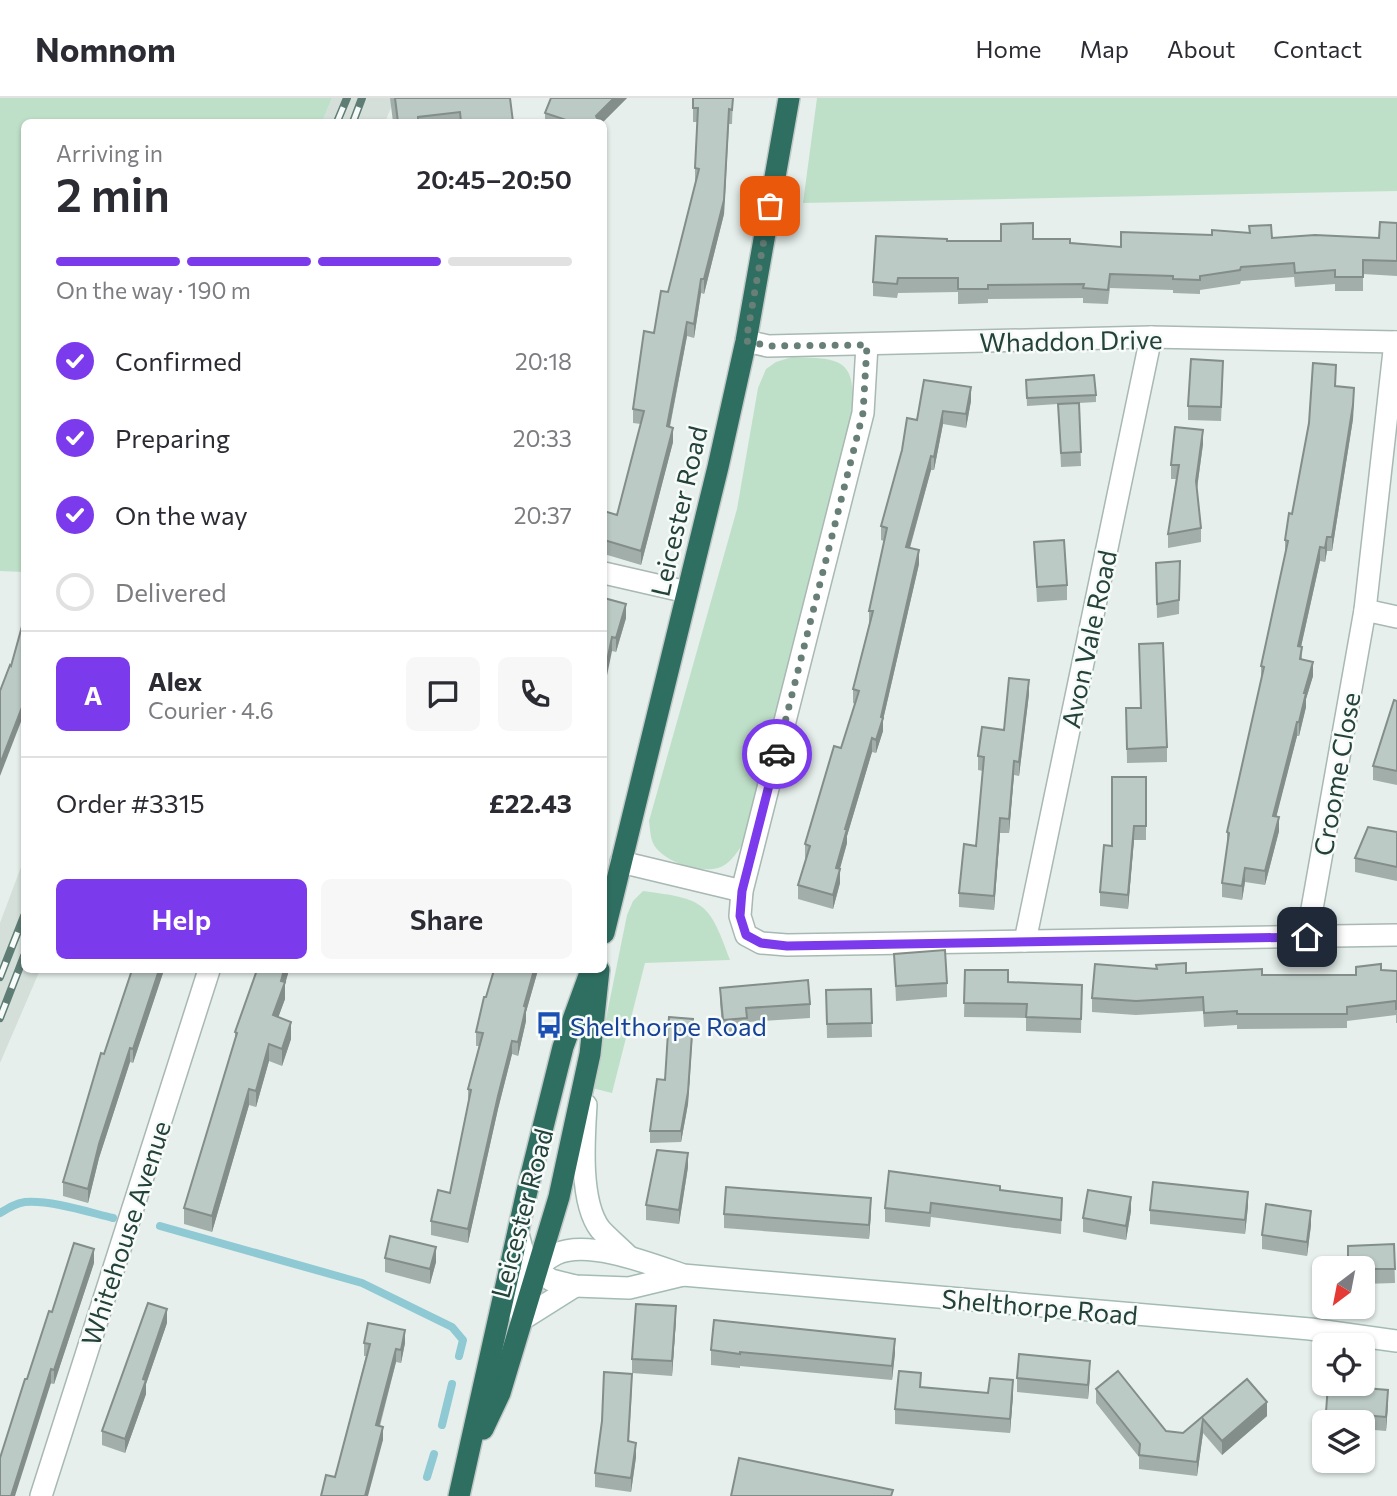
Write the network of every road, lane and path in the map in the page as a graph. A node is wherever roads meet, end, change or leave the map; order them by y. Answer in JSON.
{"nodes":[{"id":1,"x":789,"y":98,"type":"edge"},
{"id":2,"x":1151,"y":337,"type":"junction"},
{"id":3,"x":746,"y":341,"type":"junction"},
{"id":4,"x":1396,"y":342,"type":"edge"},
{"id":5,"x":867,"y":345,"type":"junction"},
{"id":6,"x":607,"y":574,"type":"edge"},
{"id":7,"x":687,"y":592,"type":"junction"},
{"id":8,"x":1365,"y":610,"type":"junction"},
{"id":9,"x":1397,"y":617,"type":"edge"},
{"id":10,"x":621,"y":862,"type":"junction"},
{"id":11,"x":742,"y":891,"type":"junction"},
{"id":12,"x":607,"y":920,"type":"edge"},
{"id":13,"x":1397,"y":935,"type":"edge"},
{"id":14,"x":1307,"y":937,"type":"junction"},
{"id":15,"x":1025,"y":941,"type":"junction"},
{"id":16,"x":208,"y":973,"type":"edge"},
{"id":17,"x":590,"y":973,"type":"edge"},
{"id":18,"x":599,"y":973,"type":"edge"},
{"id":19,"x":590,"y":1054,"type":"junction"},
{"id":20,"x":518,"y":1234,"type":"junction"},
{"id":21,"x":628,"y":1256,"type":"junction"},
{"id":22,"x":537,"y":1270,"type":"junction"},
{"id":23,"x":683,"y":1275,"type":"junction"},
{"id":24,"x":575,"y":1286,"type":"junction"},
{"id":25,"x":499,"y":1315,"type":"junction"},
{"id":26,"x":522,"y":1320,"type":"junction"},
{"id":27,"x":1397,"y":1341,"type":"edge"},
{"id":28,"x":467,"y":1463,"type":"junction"},
{"id":29,"x":41,"y":1496,"type":"edge"},
{"id":30,"x":459,"y":1496,"type":"edge"}],
"edges":[{"from":1,"to":3,"type":"highway","name":"Leicester Road"},
{"from":2,"to":4,"type":"street","name":"Whaddon Drive"},
{"from":2,"to":5,"type":"street","name":"Whaddon Drive"},
{"from":2,"to":15,"type":"street","name":"Avon Vale Road"},
{"from":3,"to":5,"type":"street","name":"Whaddon Drive"},
{"from":3,"to":7,"type":"highway","name":"Leicester Road"},
{"from":4,"to":8,"type":"street","name":"Croome Close"},
{"from":5,"to":11,"type":"street"},
{"from":6,"to":7,"type":"street"},
{"from":7,"to":10,"type":"highway","name":"Leicester Road"},
{"from":8,"to":9,"type":"street"},
{"from":8,"to":14,"type":"street","name":"Croome Close"},
{"from":10,"to":11,"type":"street"},
{"from":10,"to":12,"type":"highway","name":"Leicester Road"},
{"from":11,"to":15,"type":"street"},
{"from":13,"to":14,"type":"street"},
{"from":14,"to":15,"type":"street"},
{"from":16,"to":29,"type":"street","name":"Whitehouse Avenue"},
{"from":17,"to":20,"type":"highway","name":"Leicester Road"},
{"from":18,"to":19,"type":"highway","name":"Leicester Road"},
{"from":19,"to":21,"type":"street","name":"Shelthorpe Road"},
{"from":19,"to":22,"type":"highway","name":"Leicester Road"},
{"from":20,"to":22,"type":"street"},
{"from":20,"to":25,"type":"highway","name":"Leicester Road"},
{"from":21,"to":22,"type":"street","name":"Shelthorpe Road"},
{"from":21,"to":23,"type":"street","name":"Shelthorpe Road"},
{"from":22,"to":24,"type":"street","name":"Shelthorpe Road"},
{"from":22,"to":25,"type":"street","name":"Shelthorpe Road"},
{"from":22,"to":26,"type":"highway","name":"Leicester Road"},
{"from":23,"to":24,"type":"street","name":"Shelthorpe Road"},
{"from":23,"to":27,"type":"street","name":"Shelthorpe Road"},
{"from":24,"to":26,"type":"street"},
{"from":25,"to":28,"type":"highway","name":"Leicester Road"},
{"from":26,"to":28,"type":"highway","name":"Leicester Road"},
{"from":28,"to":30,"type":"highway","name":"Leicester Road"}]}
